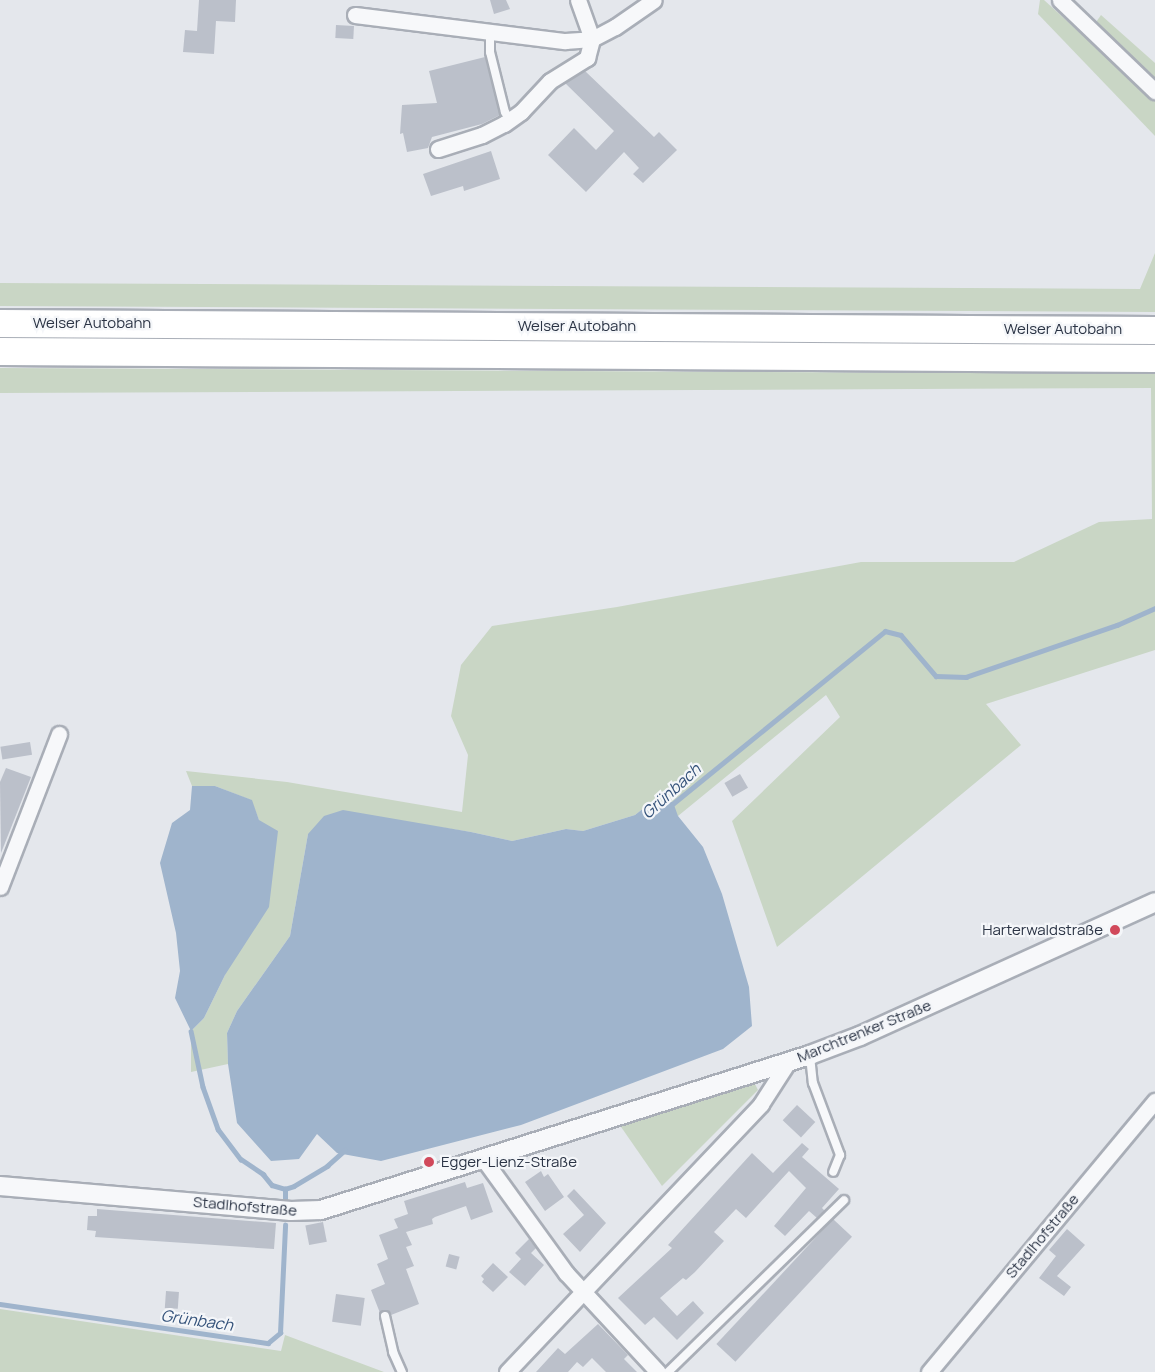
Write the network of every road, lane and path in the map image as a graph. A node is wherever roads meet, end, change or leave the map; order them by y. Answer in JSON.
{"nodes":[{"id":1,"x":578,"y":0,"type":"edge"},
{"id":2,"x":654,"y":0,"type":"edge"},
{"id":3,"x":1060,"y":0,"type":"edge"},
{"id":4,"x":355,"y":15,"type":"dead end"},
{"id":5,"x":490,"y":33,"type":"junction"},
{"id":6,"x":592,"y":39,"type":"junction"},
{"id":7,"x":1155,"y":91,"type":"edge"},
{"id":8,"x":510,"y":120,"type":"junction"},
{"id":9,"x":438,"y":149,"type":"dead end"},
{"id":10,"x":0,"y":323,"type":"edge"},
{"id":11,"x":1155,"y":330,"type":"edge"},
{"id":12,"x":0,"y":351,"type":"edge"},
{"id":13,"x":1155,"y":358,"type":"edge"},
{"id":14,"x":59,"y":734,"type":"dead end"},
{"id":15,"x":0,"y":887,"type":"edge"},
{"id":16,"x":1155,"y":902,"type":"edge"},
{"id":17,"x":810,"y":1055,"type":"junction"},
{"id":18,"x":789,"y":1062,"type":"junction"},
{"id":19,"x":1155,"y":1101,"type":"edge"},
{"id":20,"x":482,"y":1158,"type":"junction"},
{"id":21,"x":833,"y":1172,"type":"dead end"},
{"id":22,"x":0,"y":1186,"type":"edge"},
{"id":23,"x":844,"y":1200,"type":"dead end"},
{"id":24,"x":582,"y":1290,"type":"junction"},
{"id":25,"x":385,"y":1316,"type":"dead end"},
{"id":26,"x":512,"y":1370,"type":"edge"},
{"id":27,"x":402,"y":1372,"type":"edge"},
{"id":28,"x":658,"y":1372,"type":"edge"},
{"id":29,"x":669,"y":1372,"type":"edge"},
{"id":30,"x":928,"y":1372,"type":"edge"}],
"edges":[{"from":1,"to":6,"type":"street"},
{"from":2,"to":6,"type":"street"},
{"from":3,"to":7,"type":"street"},
{"from":4,"to":5,"type":"street"},
{"from":5,"to":6,"type":"street"},
{"from":5,"to":8,"type":"lane"},
{"from":6,"to":8,"type":"street"},
{"from":8,"to":9,"type":"street"},
{"from":10,"to":11,"type":"highway","name":"Welser Autobahn"},
{"from":12,"to":13,"type":"highway","name":"Welser Autobahn"},
{"from":14,"to":15,"type":"street"},
{"from":16,"to":17,"type":"street","name":"Marchtrenker Straße"},
{"from":17,"to":18,"type":"street","name":"Marchtrenker Straße"},
{"from":17,"to":21,"type":"lane"},
{"from":18,"to":20,"type":"street","name":"Stadlhofstraße"},
{"from":18,"to":24,"type":"street","name":"Marchtrenker Straße"},
{"from":19,"to":30,"type":"street","name":"Stadlhofstraße"},
{"from":20,"to":22,"type":"street","name":"Stadlhofstraße"},
{"from":20,"to":24,"type":"street"},
{"from":23,"to":29,"type":"lane"},
{"from":24,"to":26,"type":"street"},
{"from":24,"to":28,"type":"street"},
{"from":25,"to":27,"type":"lane"}]}
